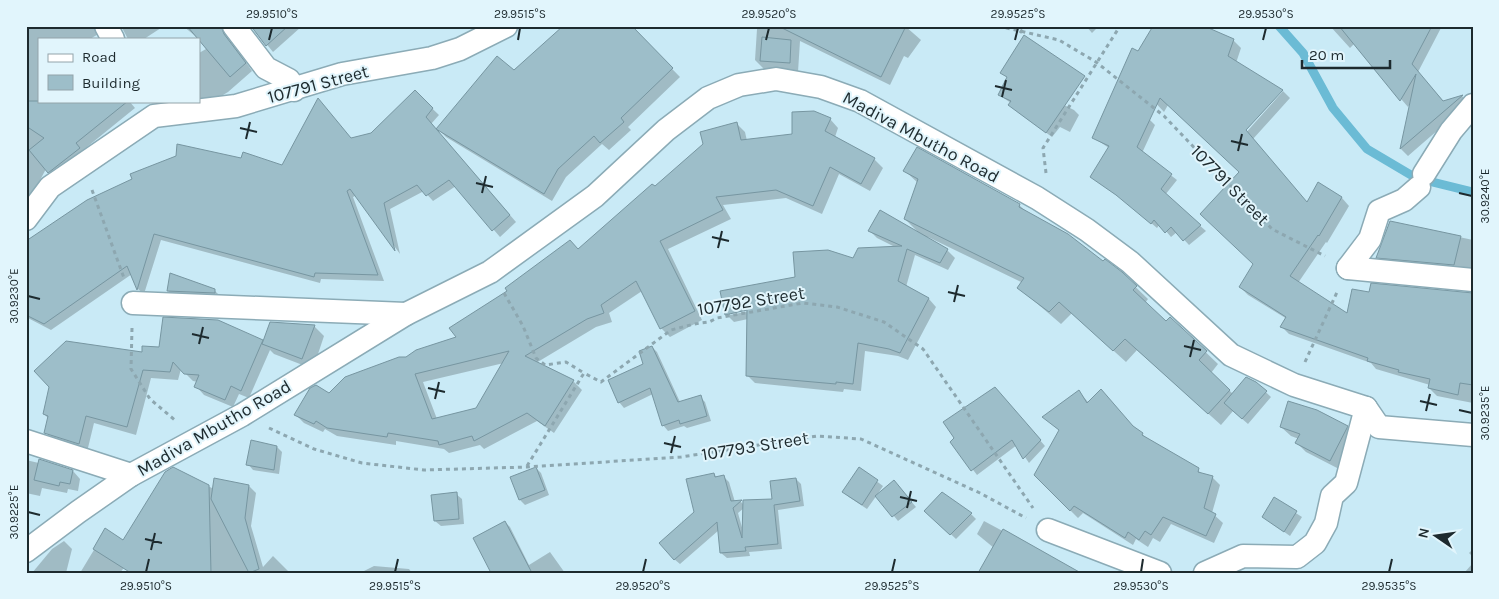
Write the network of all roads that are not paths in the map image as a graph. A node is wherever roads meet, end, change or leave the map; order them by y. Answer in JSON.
{"nodes":[{"id":1,"x":106,"y":26,"type":"edge"},
{"id":2,"x":234,"y":26,"type":"edge"},
{"id":3,"x":506,"y":26,"type":"edge"},
{"id":4,"x":112,"y":38,"type":"edge"},
{"id":5,"x":294,"y":90,"type":"junction"},
{"id":6,"x":1473,"y":105,"type":"edge"},
{"id":7,"x":150,"y":109,"type":"edge"},
{"id":8,"x":26,"y":219,"type":"edge"},
{"id":9,"x":1473,"y":280,"type":"edge"},
{"id":10,"x":133,"y":303,"type":"road end"},
{"id":11,"x":406,"y":314,"type":"junction"},
{"id":12,"x":1366,"y":408,"type":"junction"},
{"id":13,"x":1473,"y":434,"type":"edge"},
{"id":14,"x":26,"y":441,"type":"edge"},
{"id":15,"x":131,"y":476,"type":"junction"},
{"id":16,"x":1048,"y":530,"type":"road end"},
{"id":17,"x":26,"y":551,"type":"edge"},
{"id":18,"x":1160,"y":573,"type":"edge"},
{"id":19,"x":1205,"y":573,"type":"edge"}],
"edges":[{"from":1,"to":4,"type":"street"},
{"from":2,"to":5,"type":"street"},
{"from":3,"to":5,"type":"street","name":"107791 Street"},
{"from":5,"to":7,"type":"street","name":"107791 Street"},
{"from":6,"to":9,"type":"street"},
{"from":7,"to":8,"type":"street","name":"107791 Street"},
{"from":10,"to":11,"type":"street","name":"Madiva Mbutho Road"},
{"from":11,"to":12,"type":"street","name":"Madiva Mbutho Road"},
{"from":11,"to":15,"type":"street","name":"Madiva Mbutho Road"},
{"from":12,"to":13,"type":"street"},
{"from":12,"to":19,"type":"street"},
{"from":14,"to":15,"type":"street"},
{"from":15,"to":17,"type":"street","name":"Madiva Mbutho Road"},
{"from":16,"to":18,"type":"street"}]}
